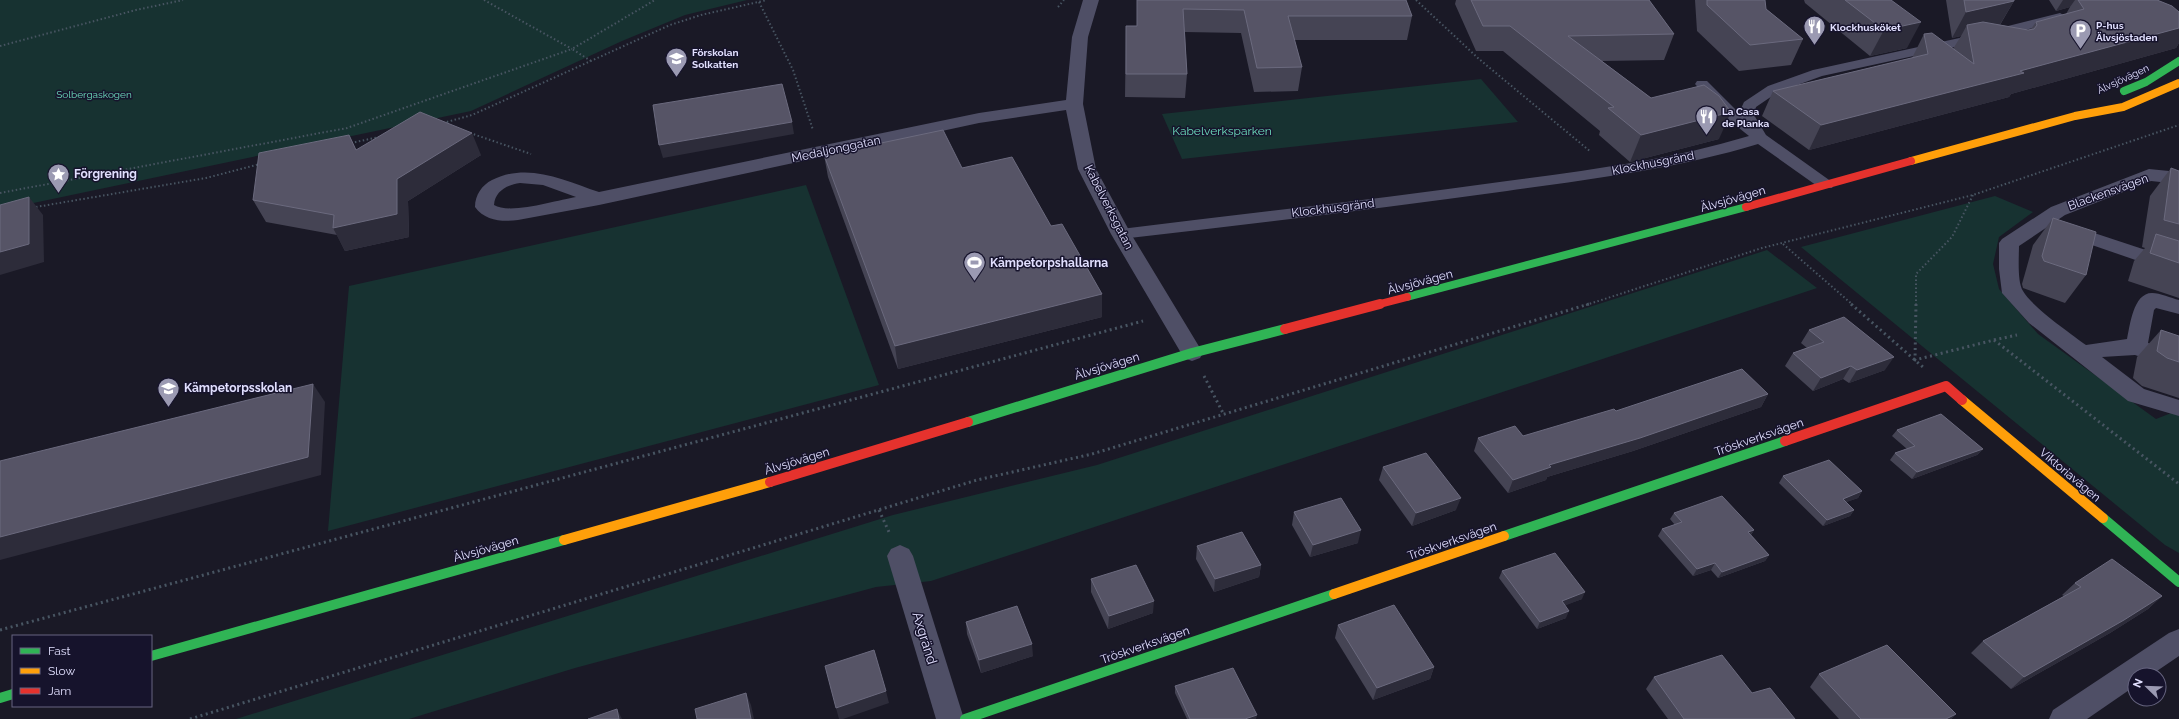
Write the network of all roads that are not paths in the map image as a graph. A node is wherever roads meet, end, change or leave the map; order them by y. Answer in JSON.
{"nodes":[{"id":1,"x":1091,"y":0,"type":"edge"},
{"id":2,"x":2070,"y":15,"type":"edge"},
{"id":3,"x":1964,"y":41,"type":"junction"},
{"id":4,"x":1999,"y":46,"type":"edge"},
{"id":5,"x":2179,"y":61,"type":"edge"},
{"id":6,"x":2179,"y":83,"type":"edge"},
{"id":7,"x":1702,"y":84,"type":"edge"},
{"id":8,"x":2114,"y":95,"type":"dead end"},
{"id":9,"x":2101,"y":101,"type":"dead end"},
{"id":10,"x":1074,"y":104,"type":"junction"},
{"id":11,"x":2075,"y":116,"type":"junction"},
{"id":12,"x":1760,"y":138,"type":"junction"},
{"id":13,"x":2179,"y":178,"type":"edge"},
{"id":14,"x":1826,"y":185,"type":"junction"},
{"id":15,"x":599,"y":198,"type":"junction"},
{"id":16,"x":2041,"y":222,"type":"junction"},
{"id":17,"x":1121,"y":234,"type":"junction"},
{"id":18,"x":2179,"y":268,"type":"edge"},
{"id":19,"x":2179,"y":307,"type":"edge"},
{"id":20,"x":2136,"y":347,"type":"junction"},
{"id":21,"x":1192,"y":353,"type":"junction"},
{"id":22,"x":2082,"y":353,"type":"junction"},
{"id":23,"x":2179,"y":362,"type":"edge"},
{"id":24,"x":1946,"y":386,"type":"joint"},
{"id":25,"x":2179,"y":408,"type":"edge"},
{"id":26,"x":900,"y":556,"type":"dead end"},
{"id":27,"x":2179,"y":582,"type":"edge"},
{"id":28,"x":2179,"y":641,"type":"edge"},
{"id":29,"x":152,"y":656,"type":"edge"},
{"id":30,"x":12,"y":694,"type":"edge"},
{"id":31,"x":0,"y":698,"type":"edge"},
{"id":32,"x":950,"y":719,"type":"edge"},
{"id":33,"x":966,"y":719,"type":"edge"},
{"id":34,"x":2063,"y":719,"type":"edge"}],
"edges":[{"from":1,"to":10,"type":"street","name":"Kabelverksgatan"},
{"from":2,"to":3,"type":"lane"},
{"from":3,"to":4,"type":"lane"},
{"from":3,"to":12,"type":"lane"},
{"from":5,"to":8,"type":"main road","name":"Älvsjövägen"},
{"from":6,"to":11,"type":"main road","name":"Älvsjövägen"},
{"from":7,"to":12,"type":"lane"},
{"from":9,"to":11,"type":"main road","name":"Älvsjövägen"},
{"from":10,"to":15,"type":"street","name":"Medaljonggatan"},
{"from":10,"to":17,"type":"street","name":"Kabelverksgatan"},
{"from":11,"to":14,"type":"main road","name":"Älvsjövägen"},
{"from":12,"to":14,"type":"lane"},
{"from":12,"to":17,"type":"lane","name":"Klockhusgränd"},
{"from":13,"to":16,"type":"street","name":"Blackensvägen"},
{"from":14,"to":21,"type":"main road","name":"Älvsjövägen"},
{"from":15,"to":15,"type":"street","name":"Medaljonggatan"},
{"from":16,"to":18,"type":"street","name":"Blackensvägen"},
{"from":16,"to":22,"type":"street","name":"Blackensvägen"},
{"from":17,"to":21,"type":"street","name":"Kabelverksgatan"},
{"from":19,"to":20,"type":"street"},
{"from":20,"to":22,"type":"street"},
{"from":20,"to":23,"type":"street"},
{"from":21,"to":29,"type":"main road","name":"Älvsjövägen"},
{"from":22,"to":25,"type":"street","name":"Blackensvägen"},
{"from":24,"to":27,"type":"main road","name":"Viktoriavägen"},
{"from":24,"to":33,"type":"main road","name":"Tröskverksvägen"},
{"from":26,"to":32,"type":"street","name":"Axgränd"},
{"from":28,"to":34,"type":"street"},
{"from":30,"to":31,"type":"main road"}]}
